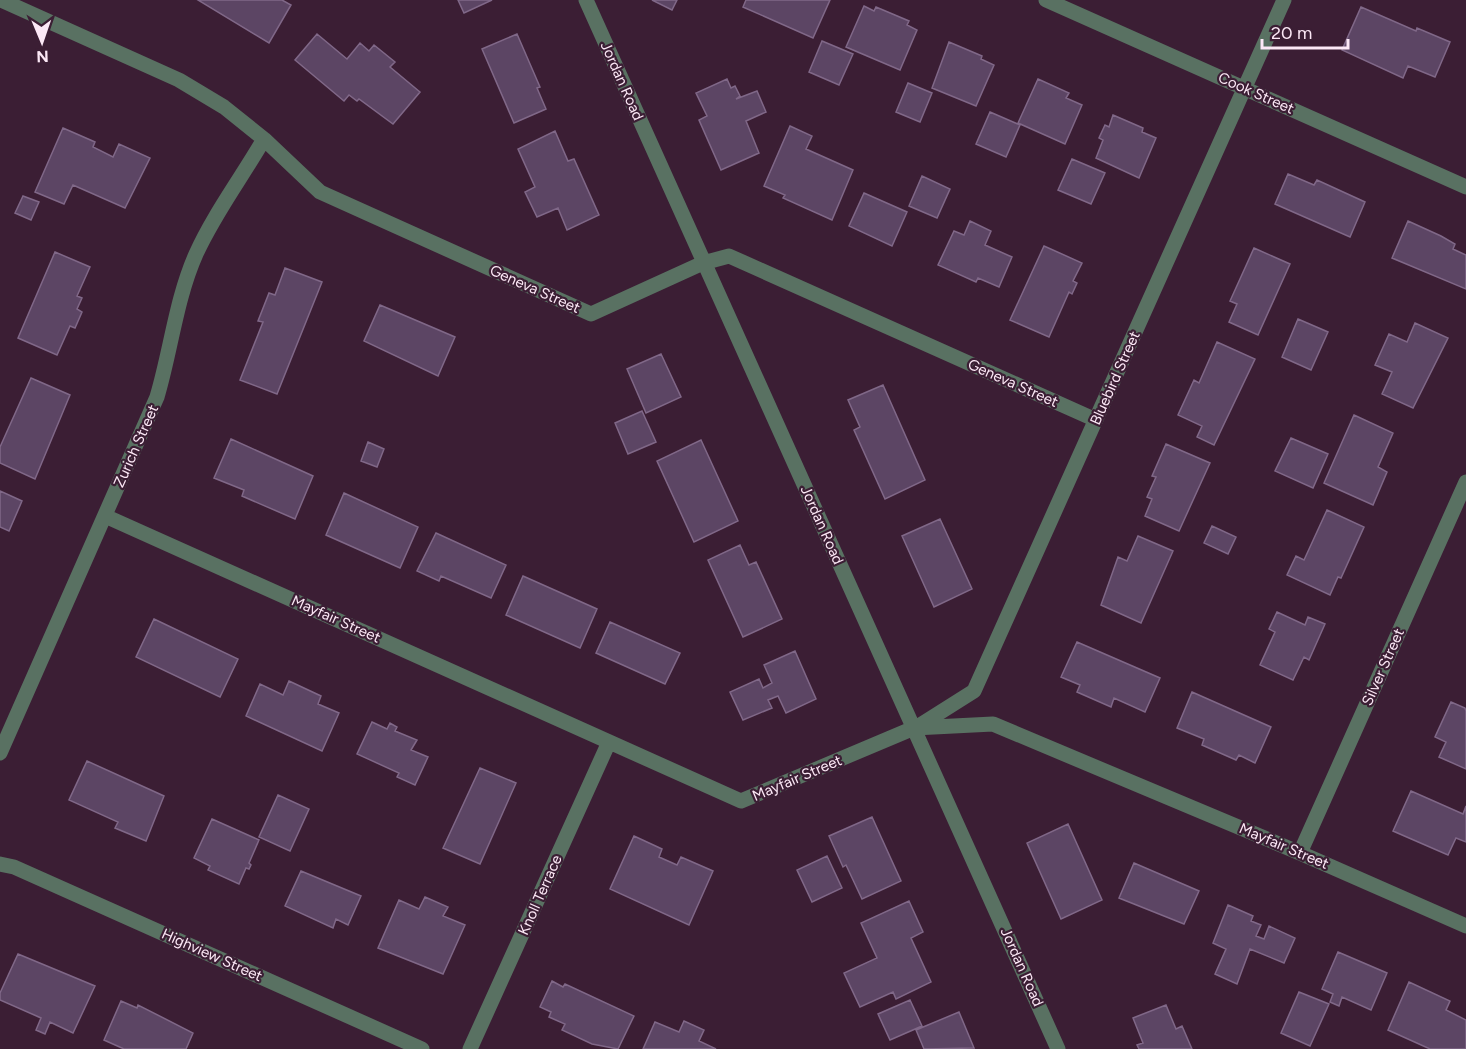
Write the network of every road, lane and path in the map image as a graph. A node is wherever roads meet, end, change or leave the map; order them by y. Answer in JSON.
{"nodes":[{"id":1,"x":1,"y":0,"type":"edge"},
{"id":2,"x":586,"y":0,"type":"edge"},
{"id":3,"x":1046,"y":0,"type":"edge"},
{"id":4,"x":1284,"y":0,"type":"edge"},
{"id":5,"x":1244,"y":88,"type":"junction"},
{"id":6,"x":264,"y":139,"type":"junction"},
{"id":7,"x":1466,"y":187,"type":"edge"},
{"id":8,"x":703,"y":264,"type":"junction"},
{"id":9,"x":1096,"y":420,"type":"junction"},
{"id":10,"x":1466,"y":482,"type":"edge"},
{"id":11,"x":105,"y":516,"type":"junction"},
{"id":12,"x":914,"y":728,"type":"junction"},
{"id":13,"x":609,"y":742,"type":"junction"},
{"id":14,"x":0,"y":753,"type":"edge"},
{"id":15,"x":1300,"y":853,"type":"junction"},
{"id":16,"x":0,"y":864,"type":"edge"},
{"id":17,"x":1466,"y":926,"type":"edge"},
{"id":18,"x":422,"y":1049,"type":"edge"},
{"id":19,"x":470,"y":1049,"type":"edge"},
{"id":20,"x":1058,"y":1049,"type":"edge"}],
"edges":[{"from":1,"to":6,"type":"street","name":"Geneva Street"},
{"from":2,"to":8,"type":"street","name":"Jordan Road"},
{"from":3,"to":5,"type":"street","name":"Cook Street"},
{"from":4,"to":5,"type":"street","name":"Bluebird Street"},
{"from":5,"to":7,"type":"street","name":"Cook Street"},
{"from":5,"to":9,"type":"street","name":"Bluebird Street"},
{"from":6,"to":8,"type":"street","name":"Geneva Street"},
{"from":6,"to":11,"type":"street","name":"Zurich Street"},
{"from":8,"to":9,"type":"street","name":"Geneva Street"},
{"from":8,"to":12,"type":"street","name":"Jordan Road"},
{"from":9,"to":12,"type":"street","name":"Bluebird Street"},
{"from":10,"to":15,"type":"street","name":"Silver Street"},
{"from":11,"to":13,"type":"street","name":"Mayfair Street"},
{"from":11,"to":14,"type":"street","name":"Zurich Street"},
{"from":12,"to":13,"type":"street","name":"Mayfair Street"},
{"from":12,"to":15,"type":"street","name":"Mayfair Street"},
{"from":12,"to":20,"type":"street","name":"Jordan Road"},
{"from":13,"to":19,"type":"street","name":"Knoll Terrace"},
{"from":15,"to":17,"type":"street","name":"Mayfair Street"},
{"from":16,"to":18,"type":"street","name":"Highview Street"}]}
